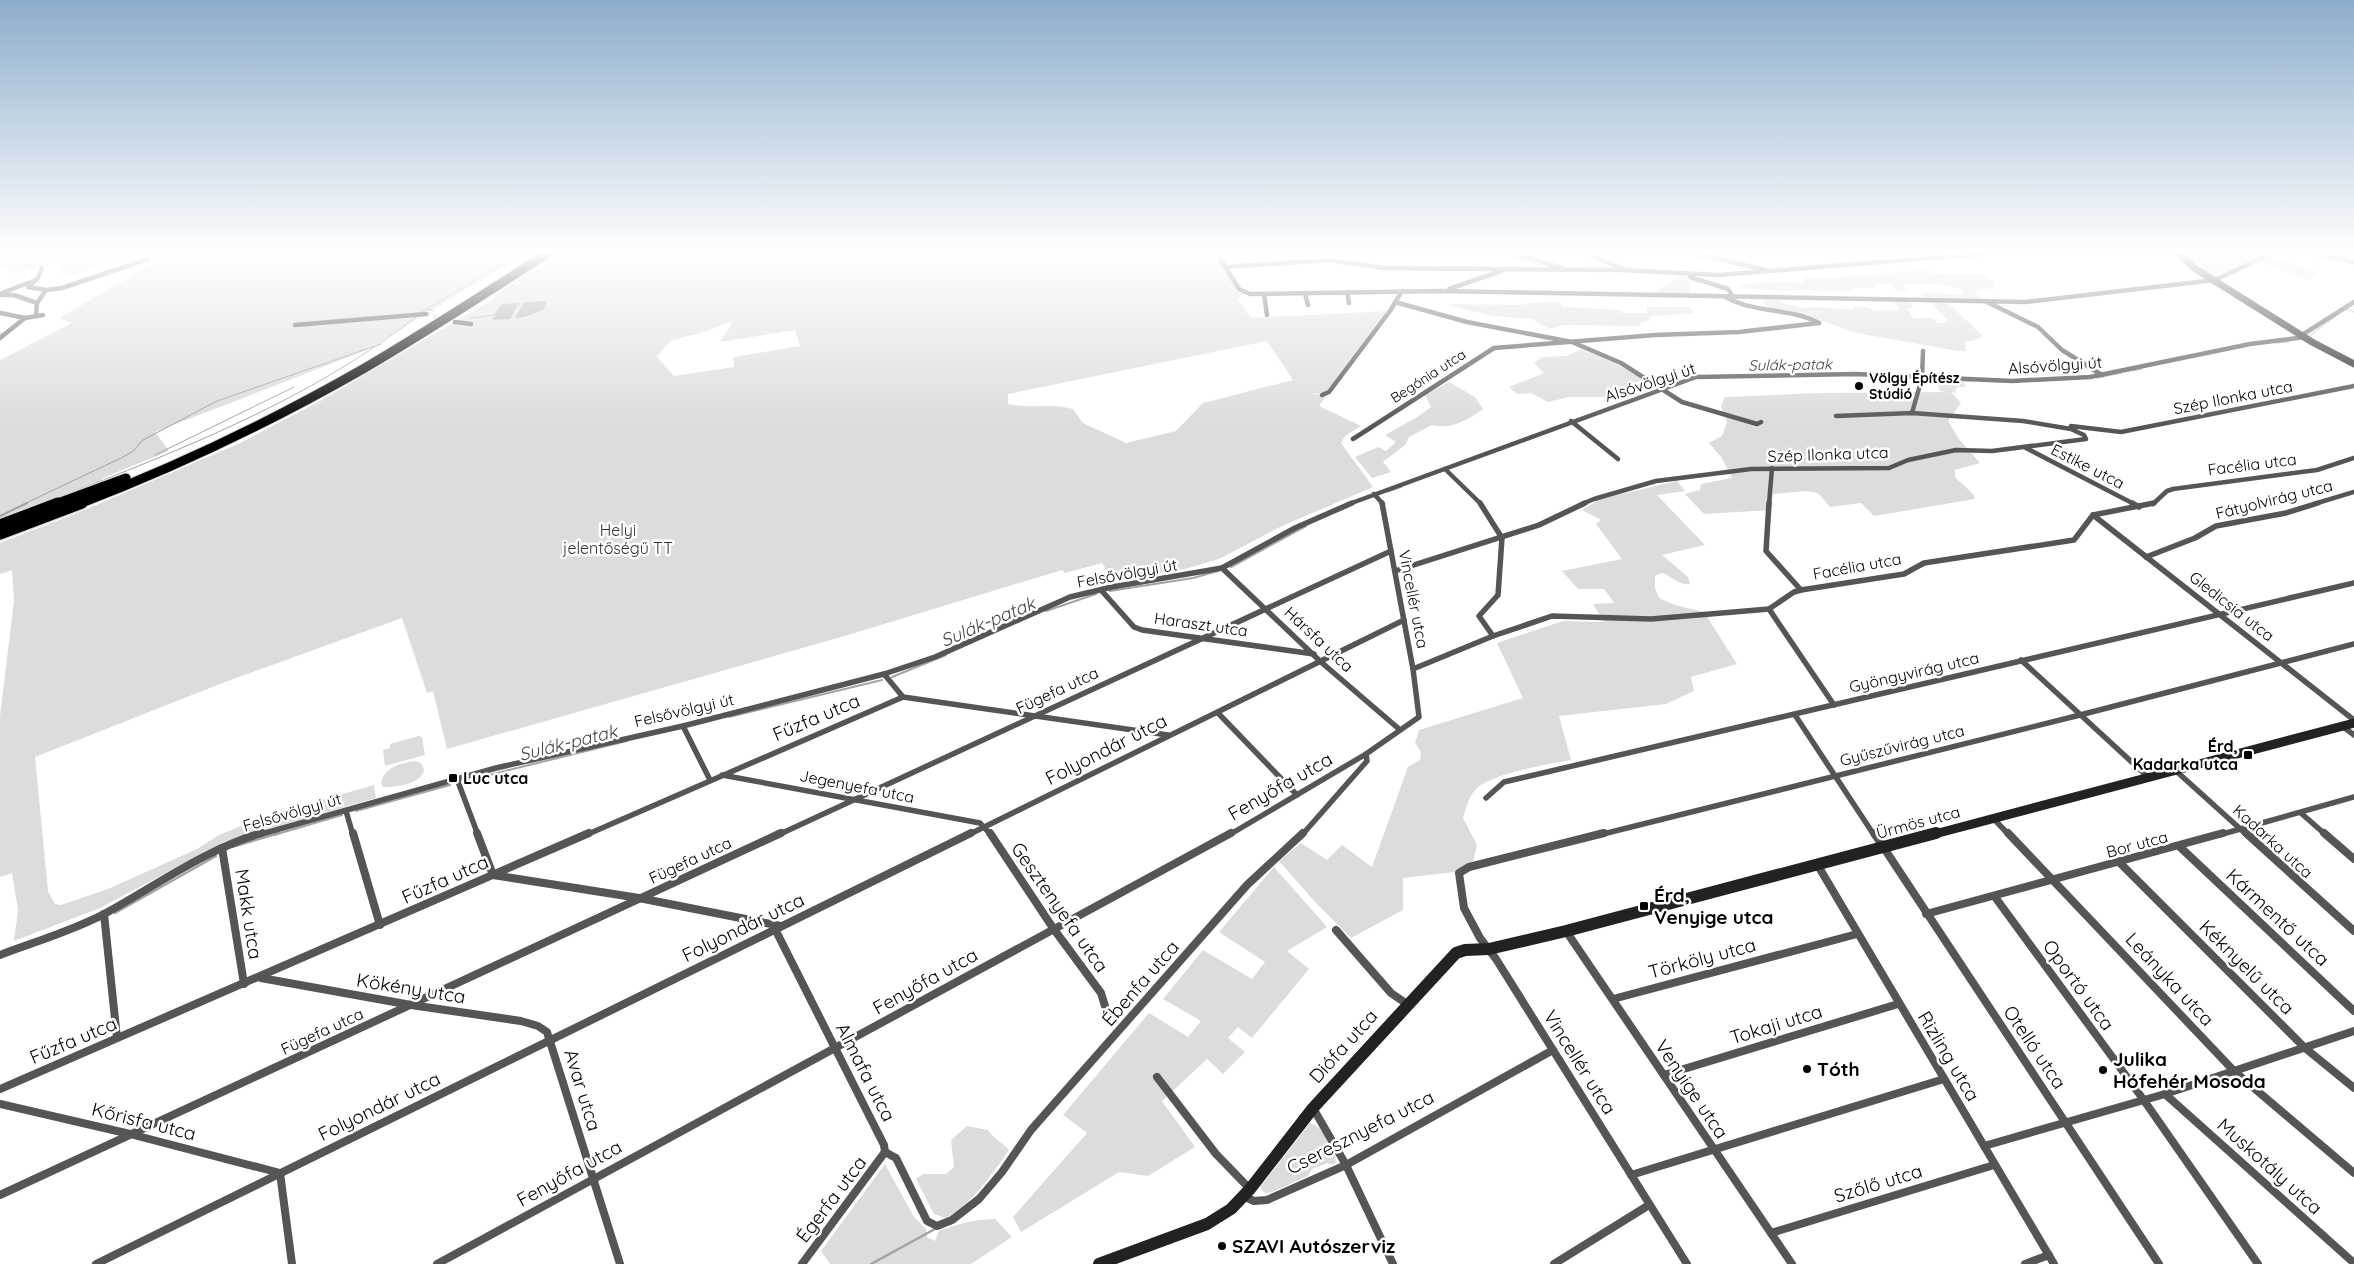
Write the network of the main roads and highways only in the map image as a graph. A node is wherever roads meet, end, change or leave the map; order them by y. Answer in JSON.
{"nodes":[{"id":1,"x":447,"y":309,"type":"edge"},
{"id":2,"x":460,"y":309,"type":"edge"},
{"id":3,"x":0,"y":525,"type":"edge"},
{"id":4,"x":0,"y":534,"type":"edge"}],
"edges":[{"from":1,"to":3,"type":"highway"},
{"from":2,"to":4,"type":"highway"}]}
